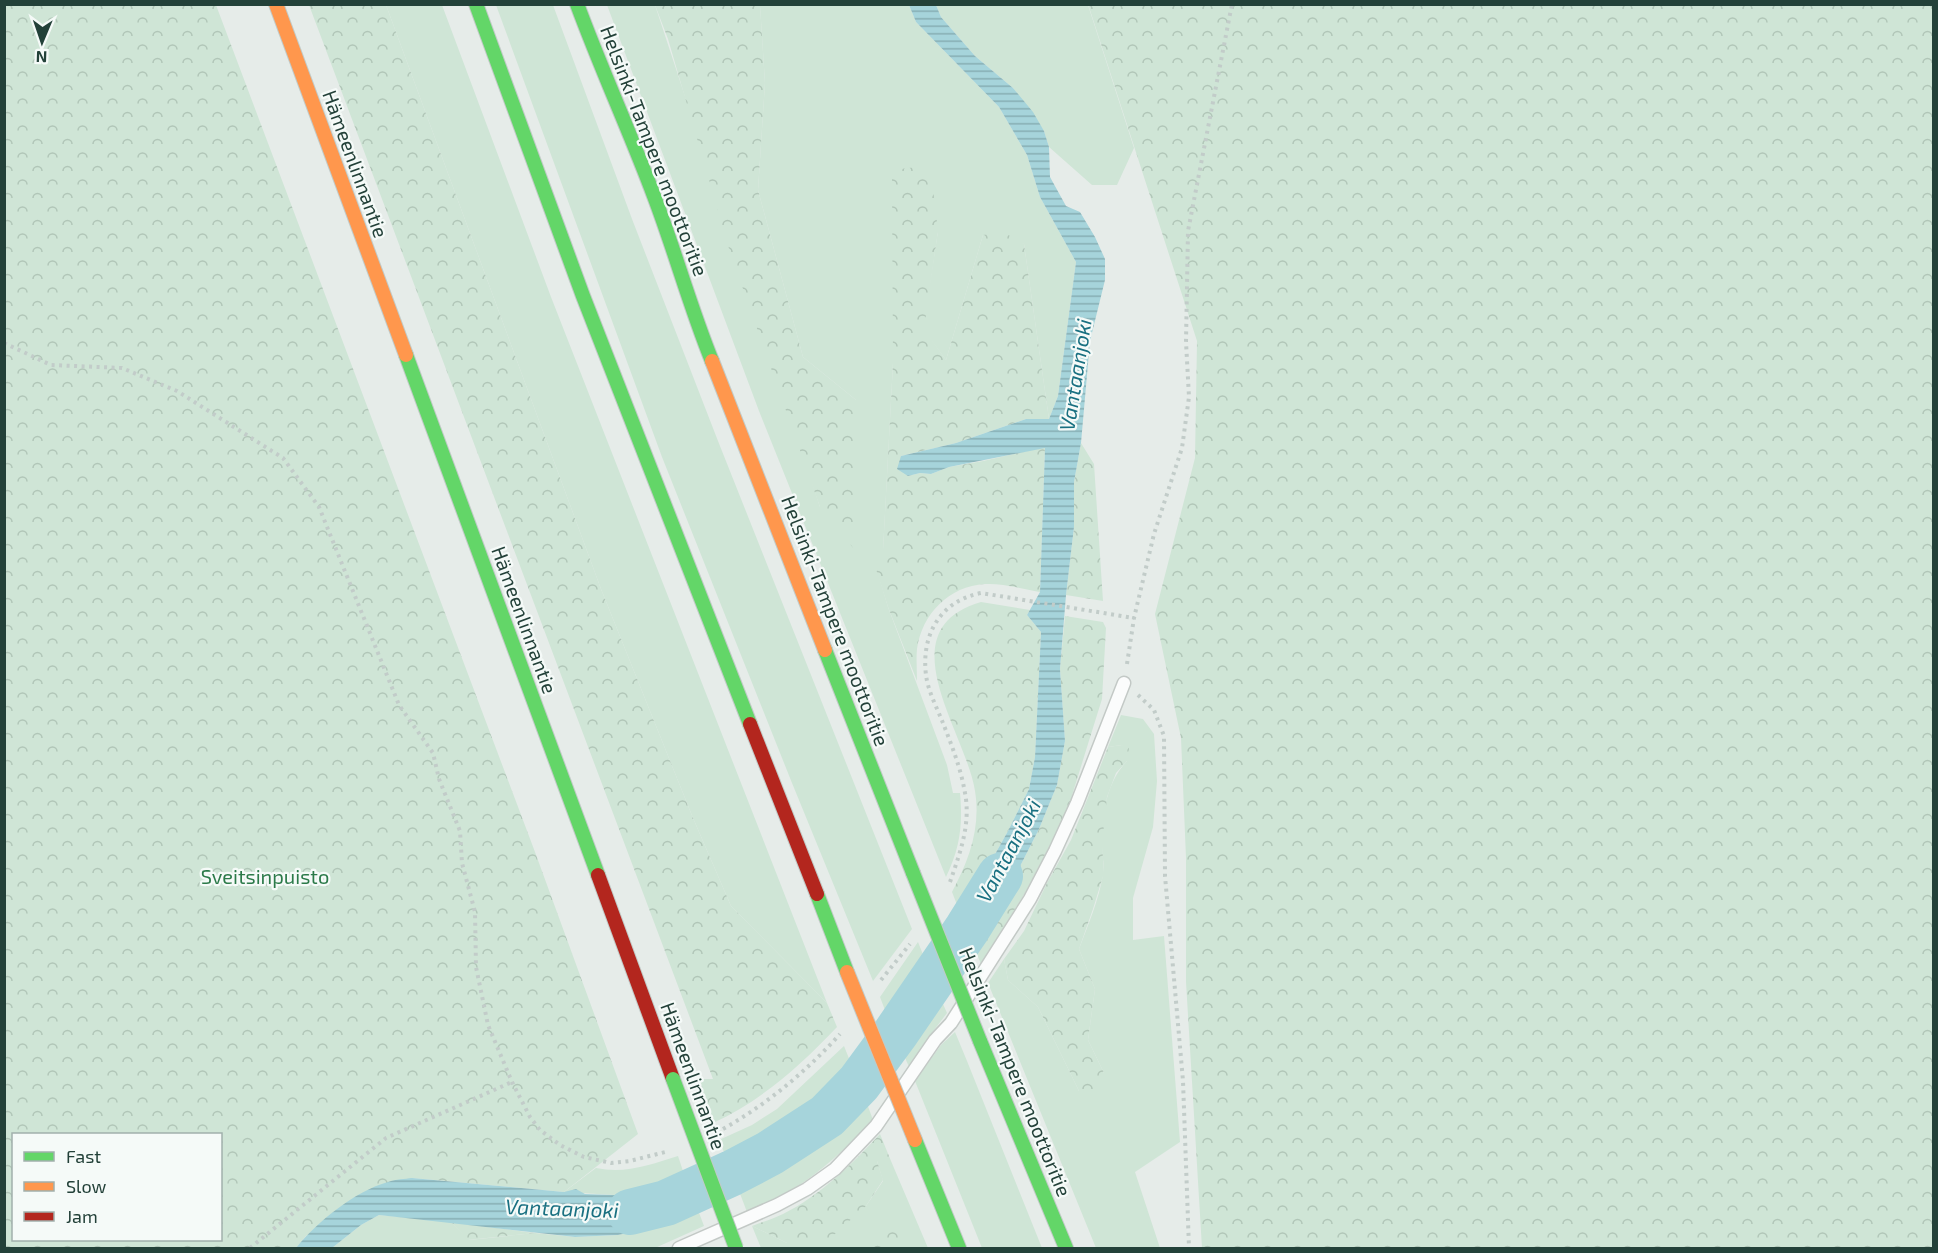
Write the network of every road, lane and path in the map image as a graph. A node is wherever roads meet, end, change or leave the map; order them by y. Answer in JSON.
{"nodes":[{"id":1,"x":276,"y":4,"type":"edge"},
{"id":2,"x":476,"y":4,"type":"edge"},
{"id":3,"x":577,"y":4,"type":"edge"},
{"id":4,"x":1232,"y":4,"type":"edge"},
{"id":5,"x":981,"y":593,"type":"dead end"},
{"id":6,"x":1134,"y":618,"type":"junction"},
{"id":7,"x":1124,"y":682,"type":"junction"},
{"id":8,"x":512,"y":1082,"type":"dead end"},
{"id":9,"x":250,"y":1248,"type":"edge"},
{"id":10,"x":679,"y":1248,"type":"edge"},
{"id":11,"x":736,"y":1248,"type":"edge"},
{"id":12,"x":959,"y":1248,"type":"edge"},
{"id":13,"x":1066,"y":1248,"type":"edge"},
{"id":14,"x":1189,"y":1248,"type":"edge"}],
"edges":[{"from":1,"to":11,"type":"main road","name":"Hämeenlinnantie","bridge":true},
{"from":2,"to":12,"type":"main road","bridge":true},
{"from":3,"to":13,"type":"main road","name":"Helsinki-Tampere moottoritie","bridge":true},
{"from":4,"to":6,"type":"path"},
{"from":5,"to":6,"type":"path"},
{"from":6,"to":7,"type":"path"},
{"from":7,"to":10,"type":"lane"},
{"from":7,"to":14,"type":"path"},
{"from":8,"to":9,"type":"path"}]}
